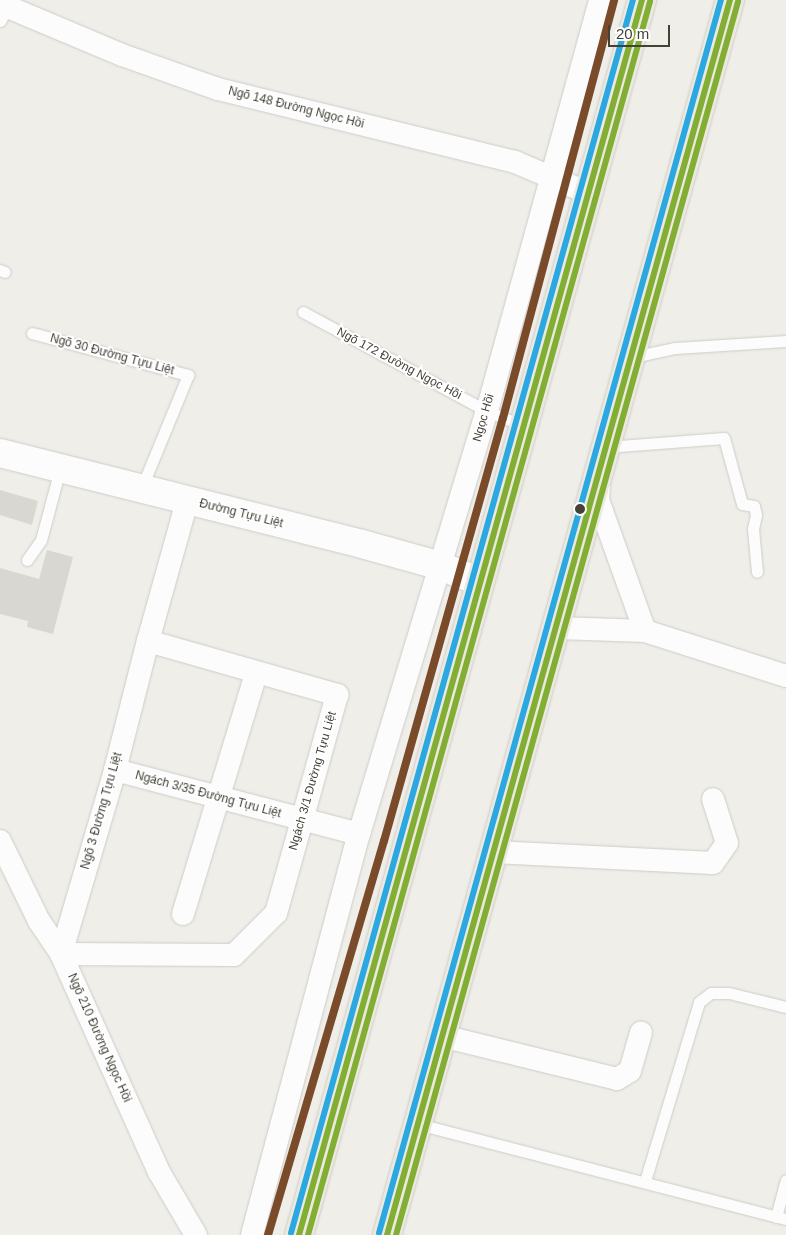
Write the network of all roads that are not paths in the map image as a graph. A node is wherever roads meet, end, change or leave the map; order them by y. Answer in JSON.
{"nodes":[{"id":1,"x":600,"y":0,"type":"edge"},
{"id":2,"x":642,"y":0,"type":"edge"},
{"id":3,"x":730,"y":0,"type":"edge"},
{"id":4,"x":3,"y":9,"type":"edge"},
{"id":5,"x":552,"y":176,"type":"junction"},
{"id":6,"x":588,"y":193,"type":"junction"},
{"id":7,"x":303,"y":312,"type":"dead end"},
{"id":8,"x":32,"y":333,"type":"dead end"},
{"id":9,"x":786,"y":341,"type":"edge"},
{"id":10,"x":631,"y":357,"type":"junction"},
{"id":11,"x":486,"y":411,"type":"junction"},
{"id":12,"x":524,"y":426,"type":"junction"},
{"id":13,"x":0,"y":453,"type":"edge"},
{"id":14,"x":604,"y":456,"type":"junction"},
{"id":15,"x":60,"y":469,"type":"junction"},
{"id":16,"x":141,"y":489,"type":"junction"},
{"id":17,"x":187,"y":501,"type":"junction"},
{"id":18,"x":27,"y":560,"type":"dead end"},
{"id":19,"x":441,"y":566,"type":"junction"},
{"id":20,"x":757,"y":572,"type":"dead end"},
{"id":21,"x":480,"y":582,"type":"junction"},
{"id":22,"x":558,"y":628,"type":"junction"},
{"id":23,"x":645,"y":631,"type":"junction"},
{"id":24,"x":148,"y":641,"type":"junction"},
{"id":25,"x":256,"y":673,"type":"junction"},
{"id":26,"x":786,"y":676,"type":"edge"},
{"id":27,"x":115,"y":770,"type":"junction"},
{"id":28,"x":218,"y":797,"type":"junction"},
{"id":29,"x":713,"y":799,"type":"dead end"},
{"id":30,"x":301,"y":819,"type":"junction"},
{"id":31,"x":359,"y":834,"type":"junction"},
{"id":32,"x":0,"y":841,"type":"edge"},
{"id":33,"x":494,"y":852,"type":"junction"},
{"id":34,"x":183,"y":914,"type":"dead end"},
{"id":35,"x":61,"y":954,"type":"junction"},
{"id":36,"x":786,"y":1008,"type":"edge"},
{"id":37,"x":641,"y":1033,"type":"dead end"},
{"id":38,"x":442,"y":1036,"type":"junction"},
{"id":39,"x":418,"y":1124,"type":"junction"},
{"id":40,"x":786,"y":1180,"type":"edge"},
{"id":41,"x":645,"y":1181,"type":"junction"},
{"id":42,"x":781,"y":1218,"type":"edge"},
{"id":43,"x":196,"y":1235,"type":"edge"},
{"id":44,"x":252,"y":1235,"type":"edge"},
{"id":45,"x":299,"y":1235,"type":"edge"},
{"id":46,"x":387,"y":1235,"type":"edge"}],
"edges":[{"from":1,"to":5,"type":"street","name":"Ngọc Hồi"},
{"from":2,"to":6,"type":"highway"},
{"from":3,"to":10,"type":"highway"},
{"from":4,"to":5,"type":"street","name":"Ngõ 148 Đường Ngọc Hồi"},
{"from":5,"to":6,"type":"street","name":"Ngõ 148 Đường Ngọc Hồi"},
{"from":5,"to":11,"type":"street","name":"Ngọc Hồi"},
{"from":6,"to":12,"type":"highway"},
{"from":7,"to":11,"type":"lane","name":"Ngõ 172 Đường Ngọc Hồi"},
{"from":8,"to":16,"type":"lane","name":"Ngõ 30 Đường Tựu Liệt"},
{"from":9,"to":10,"type":"lane"},
{"from":10,"to":14,"type":"highway"},
{"from":11,"to":12,"type":"lane","name":"Ngõ 172 Đường Ngọc Hồi"},
{"from":11,"to":19,"type":"street","name":"Ngọc Hồi"},
{"from":12,"to":21,"type":"highway"},
{"from":13,"to":15,"type":"street","name":"Đường Tựu Liệt"},
{"from":14,"to":20,"type":"lane"},
{"from":14,"to":22,"type":"highway"},
{"from":14,"to":23,"type":"street"},
{"from":15,"to":16,"type":"street","name":"Đường Tựu Liệt"},
{"from":15,"to":18,"type":"lane"},
{"from":16,"to":17,"type":"street","name":"Đường Tựu Liệt"},
{"from":17,"to":19,"type":"street","name":"Đường Tựu Liệt"},
{"from":17,"to":24,"type":"street","name":"Ngõ 3 Đường Tựu Liệt"},
{"from":19,"to":21,"type":"street","name":"Đường Tựu Liệt"},
{"from":19,"to":31,"type":"street","name":"Ngọc Hồi"},
{"from":21,"to":45,"type":"highway"},
{"from":22,"to":23,"type":"street"},
{"from":22,"to":33,"type":"highway"},
{"from":23,"to":26,"type":"street"},
{"from":24,"to":25,"type":"street","name":"Ngách 3/1 Đường Tựu Liệt"},
{"from":24,"to":27,"type":"street","name":"Ngõ 3 Đường Tựu Liệt"},
{"from":25,"to":28,"type":"street"},
{"from":25,"to":30,"type":"street","name":"Ngách 3/1 Đường Tựu Liệt"},
{"from":27,"to":28,"type":"street","name":"Ngách 3/35 Đường Tựu Liệt"},
{"from":27,"to":35,"type":"street","name":"Ngõ 3 Đường Tựu Liệt"},
{"from":28,"to":30,"type":"street","name":"Ngách 3/35 Đường Tựu Liệt"},
{"from":28,"to":34,"type":"street"},
{"from":29,"to":33,"type":"street"},
{"from":30,"to":31,"type":"street","name":"Ngách 3/35 Đường Tựu Liệt"},
{"from":30,"to":35,"type":"street","name":"Ngách 3/1 Đường Tựu Liệt"},
{"from":31,"to":44,"type":"street","name":"Ngọc Hồi"},
{"from":32,"to":35,"type":"street","name":"Ngõ 210 Đường Ngọc Hồi"},
{"from":33,"to":38,"type":"highway"},
{"from":35,"to":43,"type":"street","name":"Ngõ 210 Đường Ngọc Hồi"},
{"from":36,"to":41,"type":"lane"},
{"from":37,"to":38,"type":"street"},
{"from":38,"to":39,"type":"highway"},
{"from":39,"to":41,"type":"lane"},
{"from":39,"to":46,"type":"highway"},
{"from":40,"to":42,"type":"lane"},
{"from":41,"to":42,"type":"lane"}]}
